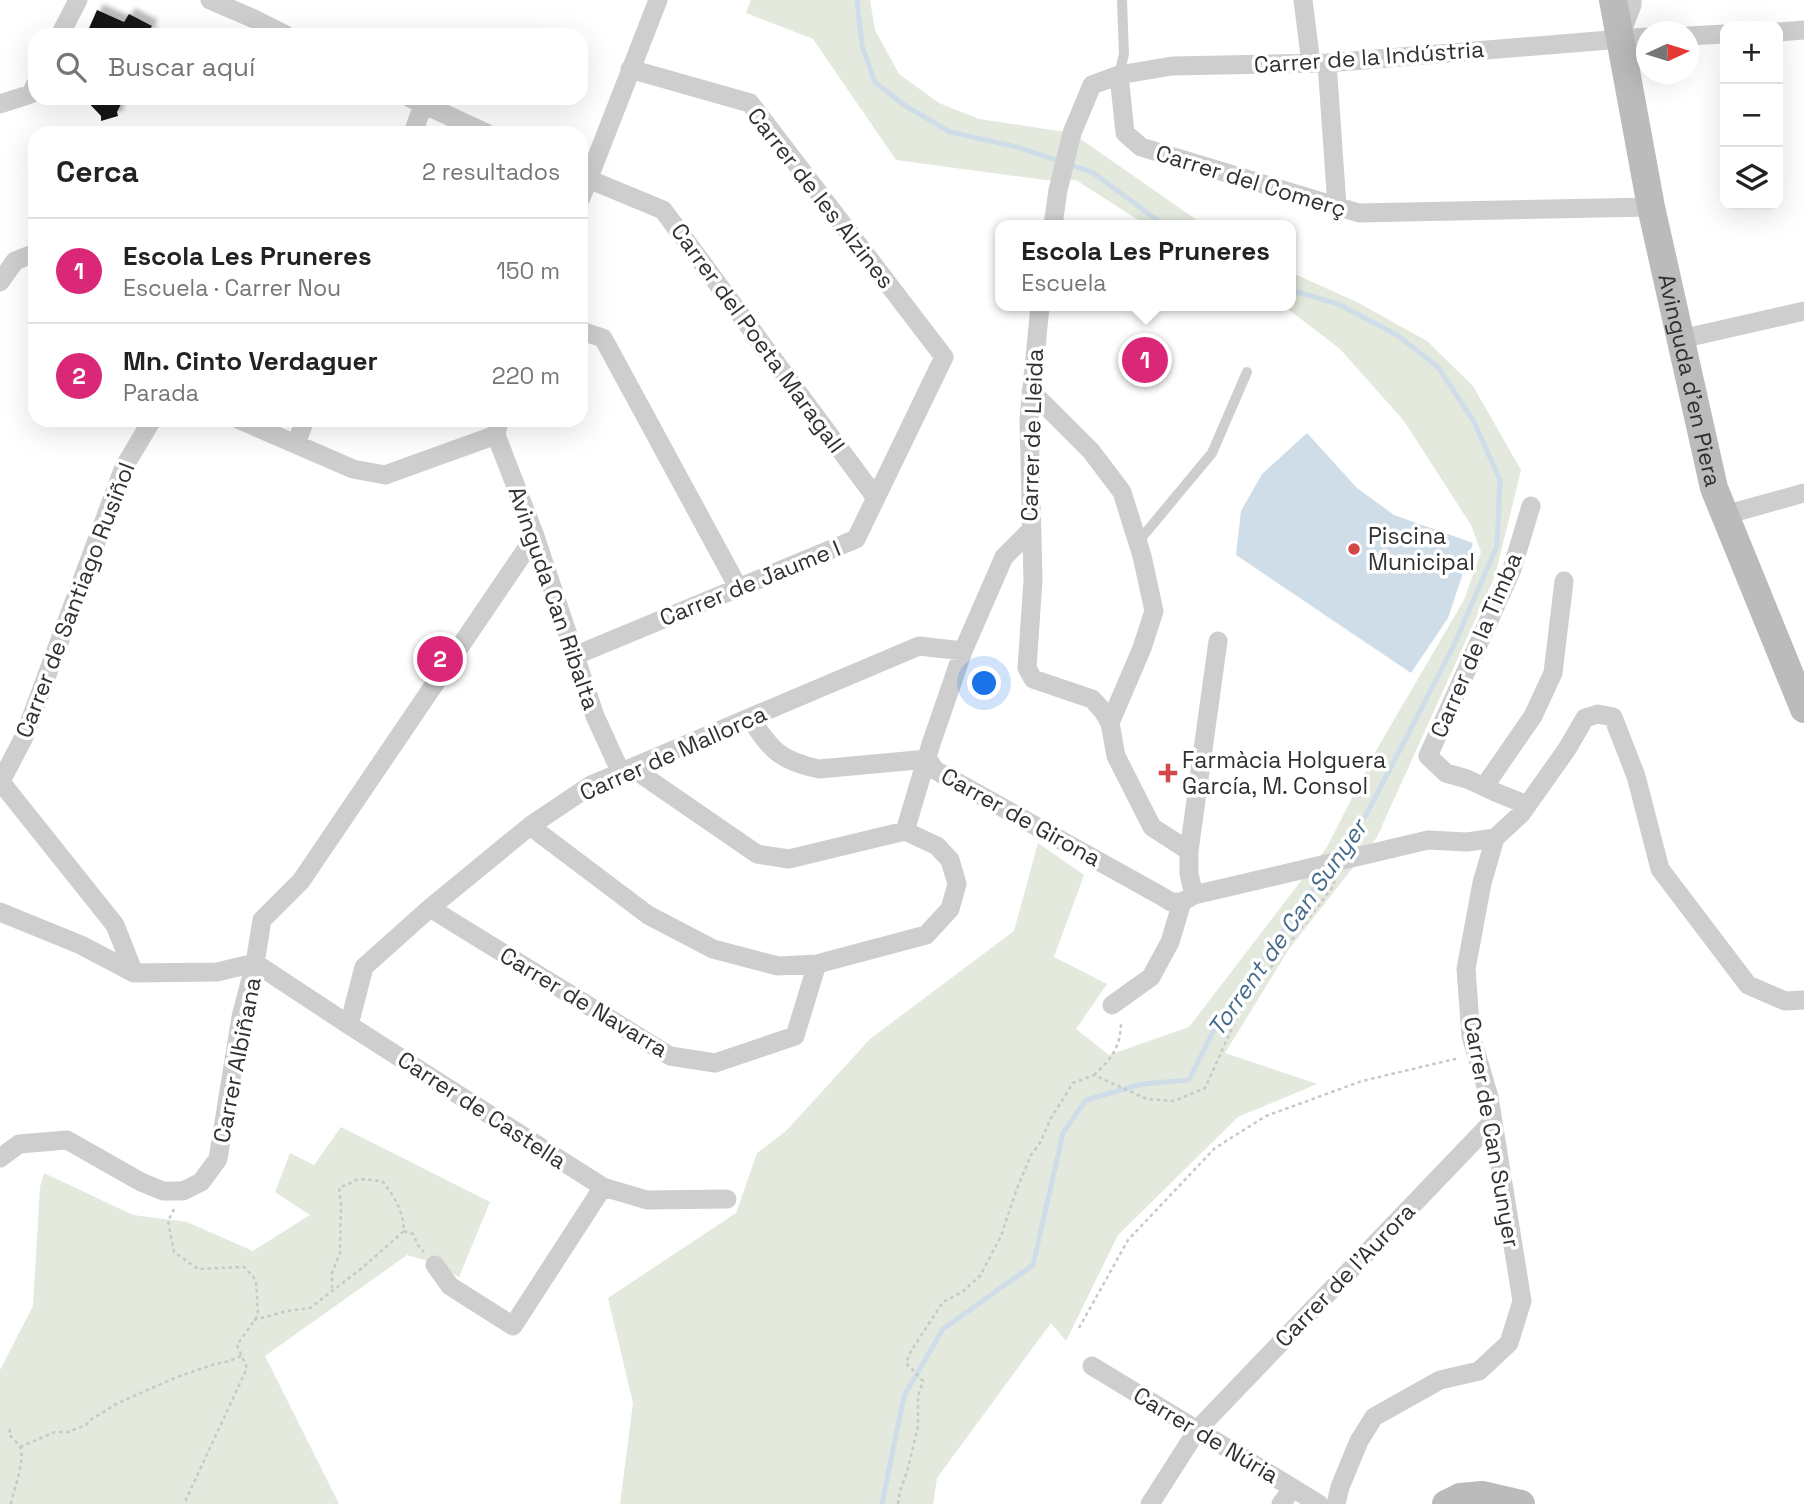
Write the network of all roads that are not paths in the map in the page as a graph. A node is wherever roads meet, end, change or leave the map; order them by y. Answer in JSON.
{"nodes":[{"id":1,"x":78,"y":0,"type":"edge"},
{"id":2,"x":211,"y":0,"type":"edge"},
{"id":3,"x":658,"y":0,"type":"edge"},
{"id":4,"x":1122,"y":0,"type":"edge"},
{"id":5,"x":1303,"y":0,"type":"edge"},
{"id":6,"x":1613,"y":0,"type":"edge"},
{"id":7,"x":1632,"y":0,"type":"edge"},
{"id":8,"x":64,"y":28,"type":"edge"},
{"id":9,"x":271,"y":28,"type":"edge"},
{"id":10,"x":1804,"y":30,"type":"edge"},
{"id":11,"x":1783,"y":32,"type":"edge"},
{"id":12,"x":1720,"y":34,"type":"edge"},
{"id":13,"x":1699,"y":35,"type":"edge"},
{"id":14,"x":1633,"y":38,"type":"edge"},
{"id":15,"x":1319,"y":63,"type":"junction"},
{"id":16,"x":630,"y":69,"type":"junction"},
{"id":17,"x":1119,"y":75,"type":"junction"},
{"id":18,"x":28,"y":95,"type":"edge"},
{"id":19,"x":0,"y":104,"type":"edge"},
{"id":20,"x":416,"y":105,"type":"edge"},
{"id":21,"x":426,"y":105,"type":"edge"},
{"id":22,"x":414,"y":126,"type":"edge"},
{"id":23,"x":471,"y":126,"type":"edge"},
{"id":24,"x":588,"y":173,"type":"edge"},
{"id":25,"x":588,"y":187,"type":"edge"},
{"id":26,"x":1337,"y":206,"type":"junction"},
{"id":27,"x":1651,"y":207,"type":"junction"},
{"id":28,"x":1054,"y":220,"type":"edge"},
{"id":29,"x":28,"y":256,"type":"edge"},
{"id":30,"x":0,"y":282,"type":"edge"},
{"id":31,"x":1039,"y":311,"type":"edge"},
{"id":32,"x":1804,"y":311,"type":"edge"},
{"id":33,"x":588,"y":333,"type":"edge"},
{"id":34,"x":1681,"y":339,"type":"junction"},
{"id":35,"x":944,"y":357,"type":"joint"},
{"id":36,"x":1247,"y":372,"type":"dead end"},
{"id":37,"x":1031,"y":391,"type":"junction"},
{"id":38,"x":148,"y":427,"type":"edge"},
{"id":39,"x":256,"y":427,"type":"edge"},
{"id":40,"x":302,"y":427,"type":"edge"},
{"id":41,"x":497,"y":427,"type":"edge"},
{"id":42,"x":296,"y":444,"type":"junction"},
{"id":43,"x":1804,"y":493,"type":"edge"},
{"id":44,"x":876,"y":498,"type":"junction"},
{"id":45,"x":1531,"y":506,"type":"dead end"},
{"id":46,"x":1725,"y":515,"type":"junction"},
{"id":47,"x":1031,"y":530,"type":"junction"},
{"id":48,"x":535,"y":536,"type":"junction"},
{"id":49,"x":1138,"y":542,"type":"junction"},
{"id":50,"x":1564,"y":580,"type":"dead end"},
{"id":51,"x":738,"y":587,"type":"junction"},
{"id":52,"x":1218,"y":642,"type":"dead end"},
{"id":53,"x":963,"y":651,"type":"junction"},
{"id":54,"x":574,"y":656,"type":"junction"},
{"id":55,"x":1804,"y":709,"type":"edge"},
{"id":56,"x":750,"y":718,"type":"junction"},
{"id":57,"x":1110,"y":723,"type":"junction"},
{"id":58,"x":928,"y":759,"type":"junction"},
{"id":59,"x":627,"y":771,"type":"junction"},
{"id":60,"x":0,"y":782,"type":"edge"},
{"id":61,"x":1484,"y":787,"type":"junction"},
{"id":62,"x":1527,"y":805,"type":"junction"},
{"id":63,"x":530,"y":827,"type":"junction"},
{"id":64,"x":905,"y":831,"type":"junction"},
{"id":65,"x":1495,"y":838,"type":"junction"},
{"id":66,"x":1189,"y":851,"type":"junction"},
{"id":67,"x":1188,"y":899,"type":"junction"},
{"id":68,"x":430,"y":908,"type":"junction"},
{"id":69,"x":0,"y":912,"type":"edge"},
{"id":70,"x":255,"y":963,"type":"junction"},
{"id":71,"x":817,"y":964,"type":"junction"},
{"id":72,"x":134,"y":973,"type":"junction"},
{"id":73,"x":1804,"y":1000,"type":"edge"},
{"id":74,"x":1116,"y":1002,"type":"road end"},
{"id":75,"x":349,"y":1025,"type":"junction"},
{"id":76,"x":1493,"y":1121,"type":"junction"},
{"id":77,"x":0,"y":1158,"type":"edge"},
{"id":78,"x":603,"y":1187,"type":"junction"},
{"id":79,"x":727,"y":1199,"type":"dead end"},
{"id":80,"x":435,"y":1265,"type":"road end"},
{"id":81,"x":1092,"y":1366,"type":"dead end"},
{"id":82,"x":1198,"y":1430,"type":"junction"},
{"id":83,"x":1287,"y":1496,"type":"edge"},
{"id":84,"x":1150,"y":1504,"type":"edge"},
{"id":85,"x":1319,"y":1504,"type":"edge"},
{"id":86,"x":1336,"y":1504,"type":"edge"},
{"id":87,"x":1446,"y":1504,"type":"edge"},
{"id":88,"x":1521,"y":1504,"type":"edge"}],
"edges":[{"from":1,"to":8,"type":"street"},
{"from":2,"to":9,"type":"street"},
{"from":3,"to":16,"type":"street"},
{"from":4,"to":17,"type":"lane"},
{"from":5,"to":15,"type":"street"},
{"from":6,"to":14,"type":"street","name":"Avinguda d'en Piera"},
{"from":7,"to":14,"type":"street"},
{"from":10,"to":11,"type":"street"},
{"from":12,"to":13,"type":"street"},
{"from":14,"to":15,"type":"street","name":"Carrer de la Indústria"},
{"from":14,"to":27,"type":"street","name":"Avinguda d'en Piera"},
{"from":15,"to":17,"type":"street","name":"Carrer de la Indústria"},
{"from":15,"to":26,"type":"street"},
{"from":16,"to":24,"type":"street"},
{"from":16,"to":35,"type":"street","name":"Carrer de les Alzines"},
{"from":17,"to":26,"type":"street","name":"Carrer del Comerç"},
{"from":17,"to":28,"type":"street"},
{"from":18,"to":19,"type":"street"},
{"from":20,"to":22,"type":"street"},
{"from":21,"to":23,"type":"street"},
{"from":25,"to":44,"type":"street","name":"Carrer del Poeta Maragall"},
{"from":26,"to":27,"type":"street","name":"Carrer del Comerç"},
{"from":27,"to":34,"type":"street","name":"Avinguda d'en Piera"},
{"from":29,"to":30,"type":"street"},
{"from":31,"to":37,"type":"street","name":"Carrer de Lleida"},
{"from":32,"to":34,"type":"street"},
{"from":33,"to":51,"type":"street"},
{"from":34,"to":46,"type":"street","name":"Avinguda d'en Piera"},
{"from":35,"to":44,"type":"street","name":"Carrer de Jaume I"},
{"from":36,"to":49,"type":"lane"},
{"from":37,"to":47,"type":"street","name":"Carrer de Lleida"},
{"from":37,"to":49,"type":"street"},
{"from":38,"to":60,"type":"street","name":"Carrer de Santiago Rusiñol"},
{"from":39,"to":42,"type":"street"},
{"from":40,"to":42,"type":"street"},
{"from":41,"to":42,"type":"street"},
{"from":41,"to":48,"type":"street","name":"Avinguda Can Ribalta"},
{"from":43,"to":46,"type":"street"},
{"from":44,"to":51,"type":"street","name":"Carrer de Jaume I"},
{"from":45,"to":61,"type":"street","name":"Carrer de la Timba"},
{"from":46,"to":55,"type":"street","name":"Avinguda d'en Piera"},
{"from":47,"to":53,"type":"street","name":"Carrer de Lleida"},
{"from":47,"to":57,"type":"street"},
{"from":48,"to":54,"type":"street","name":"Avinguda Can Ribalta"},
{"from":48,"to":70,"type":"street","name":"Carrer Albiñana"},
{"from":49,"to":57,"type":"street"},
{"from":50,"to":61,"type":"street"},
{"from":51,"to":54,"type":"street","name":"Carrer de Jaume I"},
{"from":52,"to":66,"type":"street"},
{"from":53,"to":56,"type":"street","name":"Carrer de Mallorca"},
{"from":53,"to":58,"type":"street","name":"Carrer de Lleida"},
{"from":54,"to":59,"type":"street","name":"Avinguda Can Ribalta"},
{"from":56,"to":58,"type":"street","name":"Carrer de Girona"},
{"from":56,"to":59,"type":"street","name":"Carrer de Mallorca"},
{"from":57,"to":66,"type":"street"},
{"from":58,"to":64,"type":"street","name":"Carrer de Lleida"},
{"from":58,"to":67,"type":"street","name":"Carrer de Girona"},
{"from":59,"to":63,"type":"street","name":"Carrer de Mallorca"},
{"from":59,"to":64,"type":"street"},
{"from":60,"to":72,"type":"street"},
{"from":61,"to":62,"type":"street","name":"Carrer de la Timba"},
{"from":62,"to":65,"type":"street"},
{"from":62,"to":73,"type":"street"},
{"from":63,"to":68,"type":"street","name":"Carrer de Mallorca"},
{"from":63,"to":71,"type":"street"},
{"from":64,"to":71,"type":"street"},
{"from":65,"to":67,"type":"street"},
{"from":65,"to":76,"type":"street","name":"Carrer de Can Sunyer"},
{"from":66,"to":67,"type":"street"},
{"from":67,"to":74,"type":"street"},
{"from":68,"to":71,"type":"street","name":"Carrer de Navarra"},
{"from":68,"to":75,"type":"street","name":"Carrer de Mallorca"},
{"from":69,"to":72,"type":"street"},
{"from":70,"to":72,"type":"street"},
{"from":70,"to":75,"type":"street","name":"Carrer de Castella"},
{"from":70,"to":77,"type":"street","name":"Carrer Albiñana"},
{"from":75,"to":78,"type":"street","name":"Carrer de Castella"},
{"from":76,"to":82,"type":"street","name":"Carrer de l'Aurora"},
{"from":76,"to":86,"type":"street","name":"Carrer de Can Sunyer"},
{"from":78,"to":79,"type":"street","name":"Carrer de Castella"},
{"from":78,"to":80,"type":"street"},
{"from":81,"to":82,"type":"street","name":"Carrer de Núria"},
{"from":82,"to":83,"type":"street","name":"Carrer de Núria"},
{"from":82,"to":84,"type":"street","name":"Carrer de l'Aurora"},
{"from":83,"to":85,"type":"street","name":"Carrer de Núria"},
{"from":87,"to":88,"type":"street"}]}
